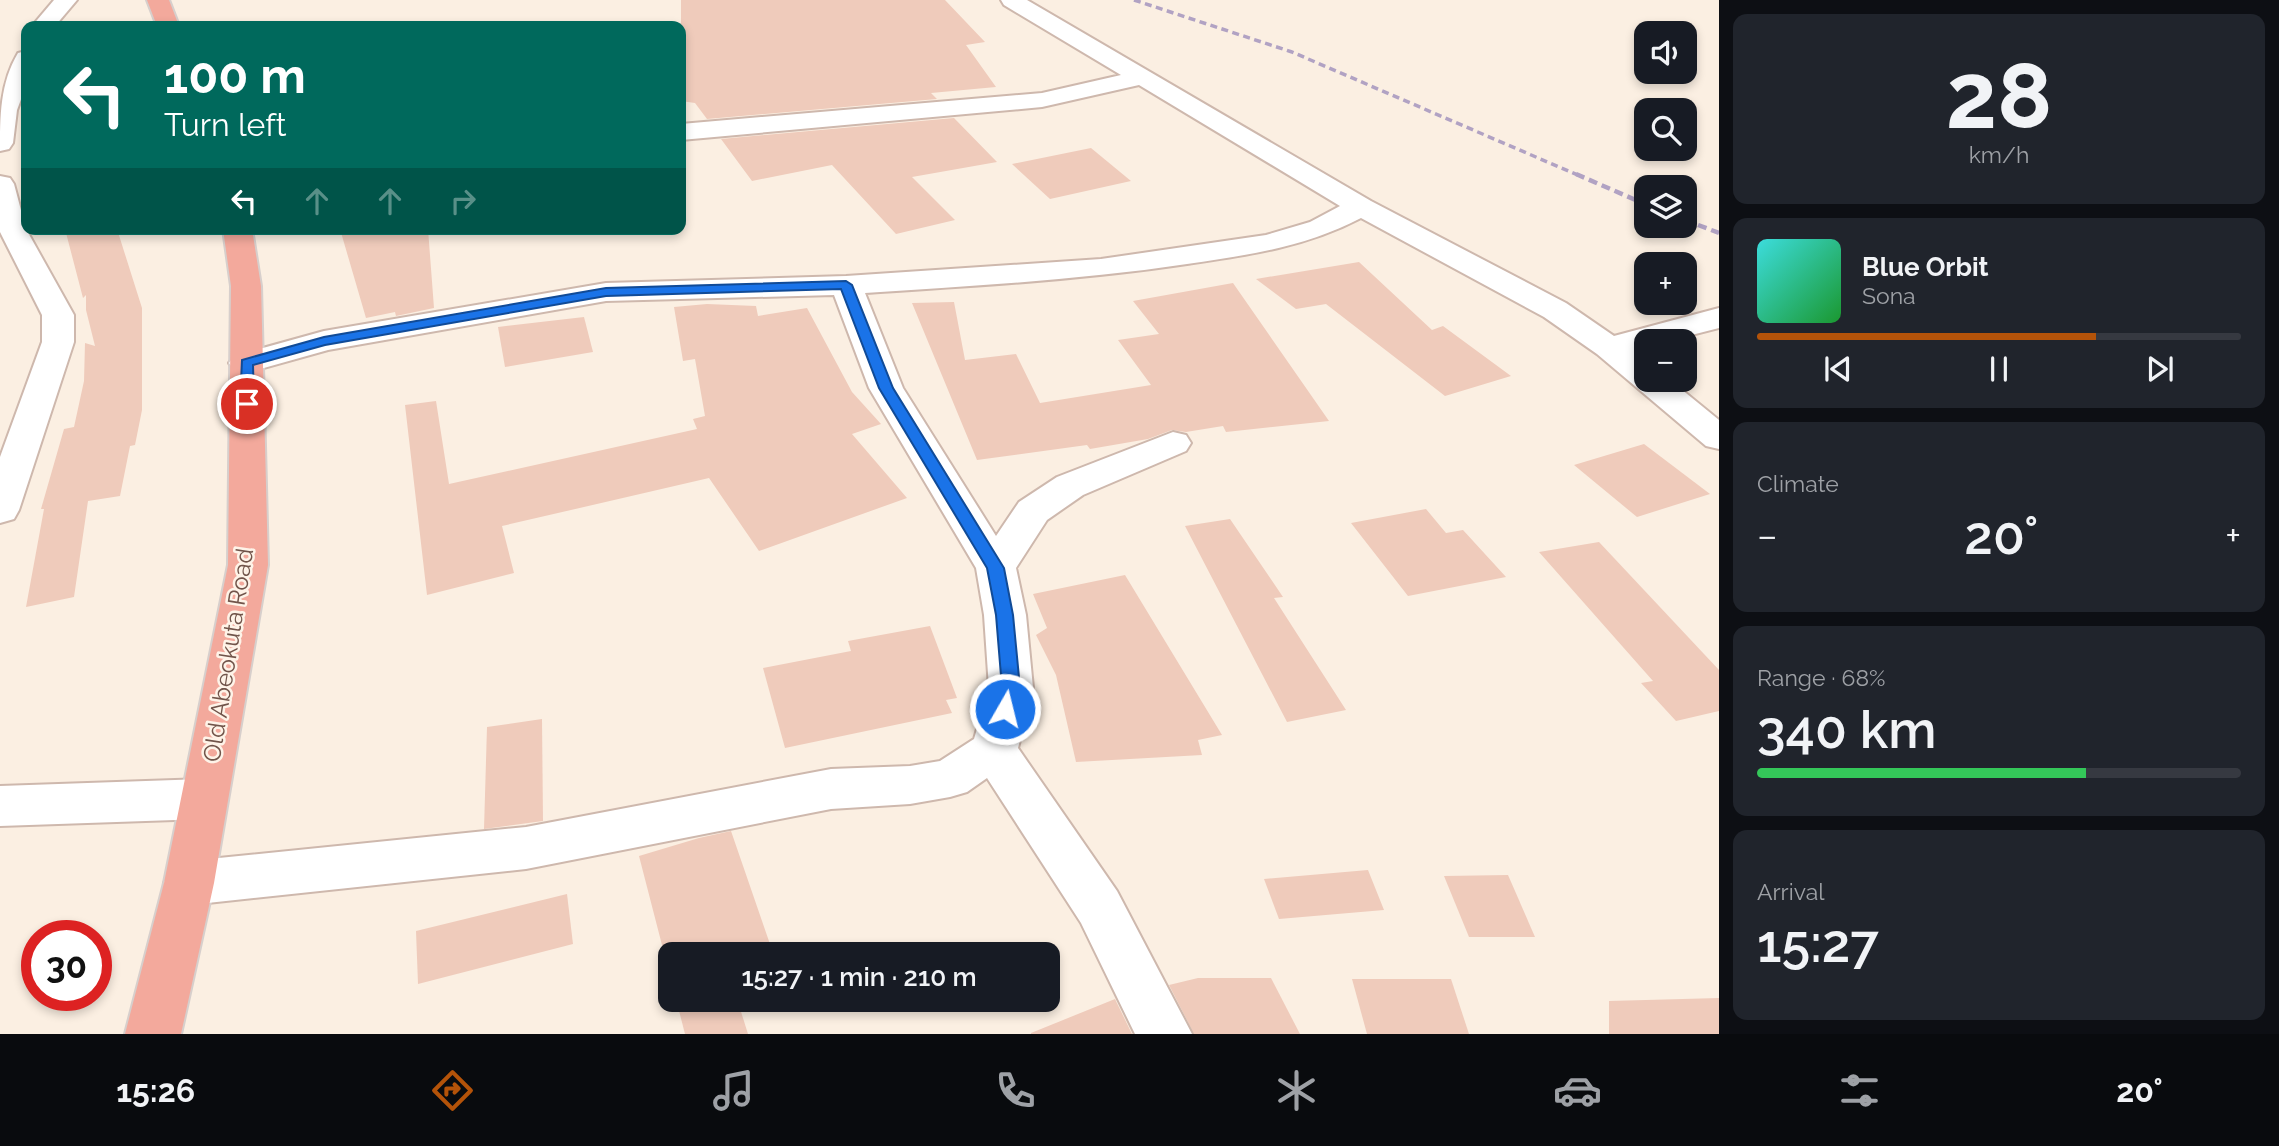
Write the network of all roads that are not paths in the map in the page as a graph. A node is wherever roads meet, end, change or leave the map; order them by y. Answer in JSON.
{"nodes":[{"id":1,"x":66,"y":0,"type":"edge"},
{"id":2,"x":158,"y":0,"type":"edge"},
{"id":3,"x":1012,"y":0,"type":"edge"},
{"id":4,"x":47,"y":21,"type":"edge"},
{"id":5,"x":166,"y":21,"type":"edge"},
{"id":6,"x":21,"y":70,"type":"edge"},
{"id":7,"x":1143,"y":77,"type":"junction"},
{"id":8,"x":686,"y":132,"type":"edge"},
{"id":9,"x":0,"y":143,"type":"edge"},
{"id":10,"x":0,"y":184,"type":"edge"},
{"id":11,"x":1361,"y":208,"type":"junction"},
{"id":12,"x":238,"y":235,"type":"edge"},
{"id":13,"x":846,"y":285,"type":"junction"},
{"id":14,"x":1719,"y":318,"type":"edge"},
{"id":15,"x":1609,"y":347,"type":"junction"},
{"id":16,"x":246,"y":363,"type":"junction"},
{"id":17,"x":1634,"y":368,"type":"edge"},
{"id":18,"x":1664,"y":392,"type":"edge"},
{"id":19,"x":1719,"y":438,"type":"edge"},
{"id":20,"x":1172,"y":443,"type":"dead end"},
{"id":21,"x":0,"y":506,"type":"edge"},
{"id":22,"x":996,"y":568,"type":"junction"},
{"id":23,"x":994,"y":750,"type":"junction"},
{"id":24,"x":204,"y":799,"type":"junction"},
{"id":25,"x":0,"y":806,"type":"edge"},
{"id":26,"x":189,"y":883,"type":"junction"},
{"id":27,"x":153,"y":1034,"type":"edge"},
{"id":28,"x":1164,"y":1034,"type":"edge"}],
"edges":[{"from":1,"to":4,"type":"street"},
{"from":2,"to":5,"type":"highway"},
{"from":3,"to":7,"type":"street"},
{"from":6,"to":9,"type":"street"},
{"from":7,"to":8,"type":"street"},
{"from":7,"to":11,"type":"street"},
{"from":10,"to":21,"type":"street"},
{"from":11,"to":13,"type":"street"},
{"from":11,"to":15,"type":"street"},
{"from":12,"to":16,"type":"highway","name":"Old Abeokuta Road"},
{"from":13,"to":16,"type":"street"},
{"from":13,"to":22,"type":"street"},
{"from":14,"to":15,"type":"street"},
{"from":15,"to":17,"type":"street"},
{"from":16,"to":24,"type":"highway","name":"Old Abeokuta Road"},
{"from":18,"to":19,"type":"street"},
{"from":20,"to":22,"type":"street"},
{"from":22,"to":23,"type":"street"},
{"from":23,"to":26,"type":"street"},
{"from":23,"to":28,"type":"street"},
{"from":24,"to":25,"type":"street"},
{"from":24,"to":26,"type":"highway","name":"Old Abeokuta Road"},
{"from":26,"to":27,"type":"highway","name":"Old Abeokuta Road"}]}
